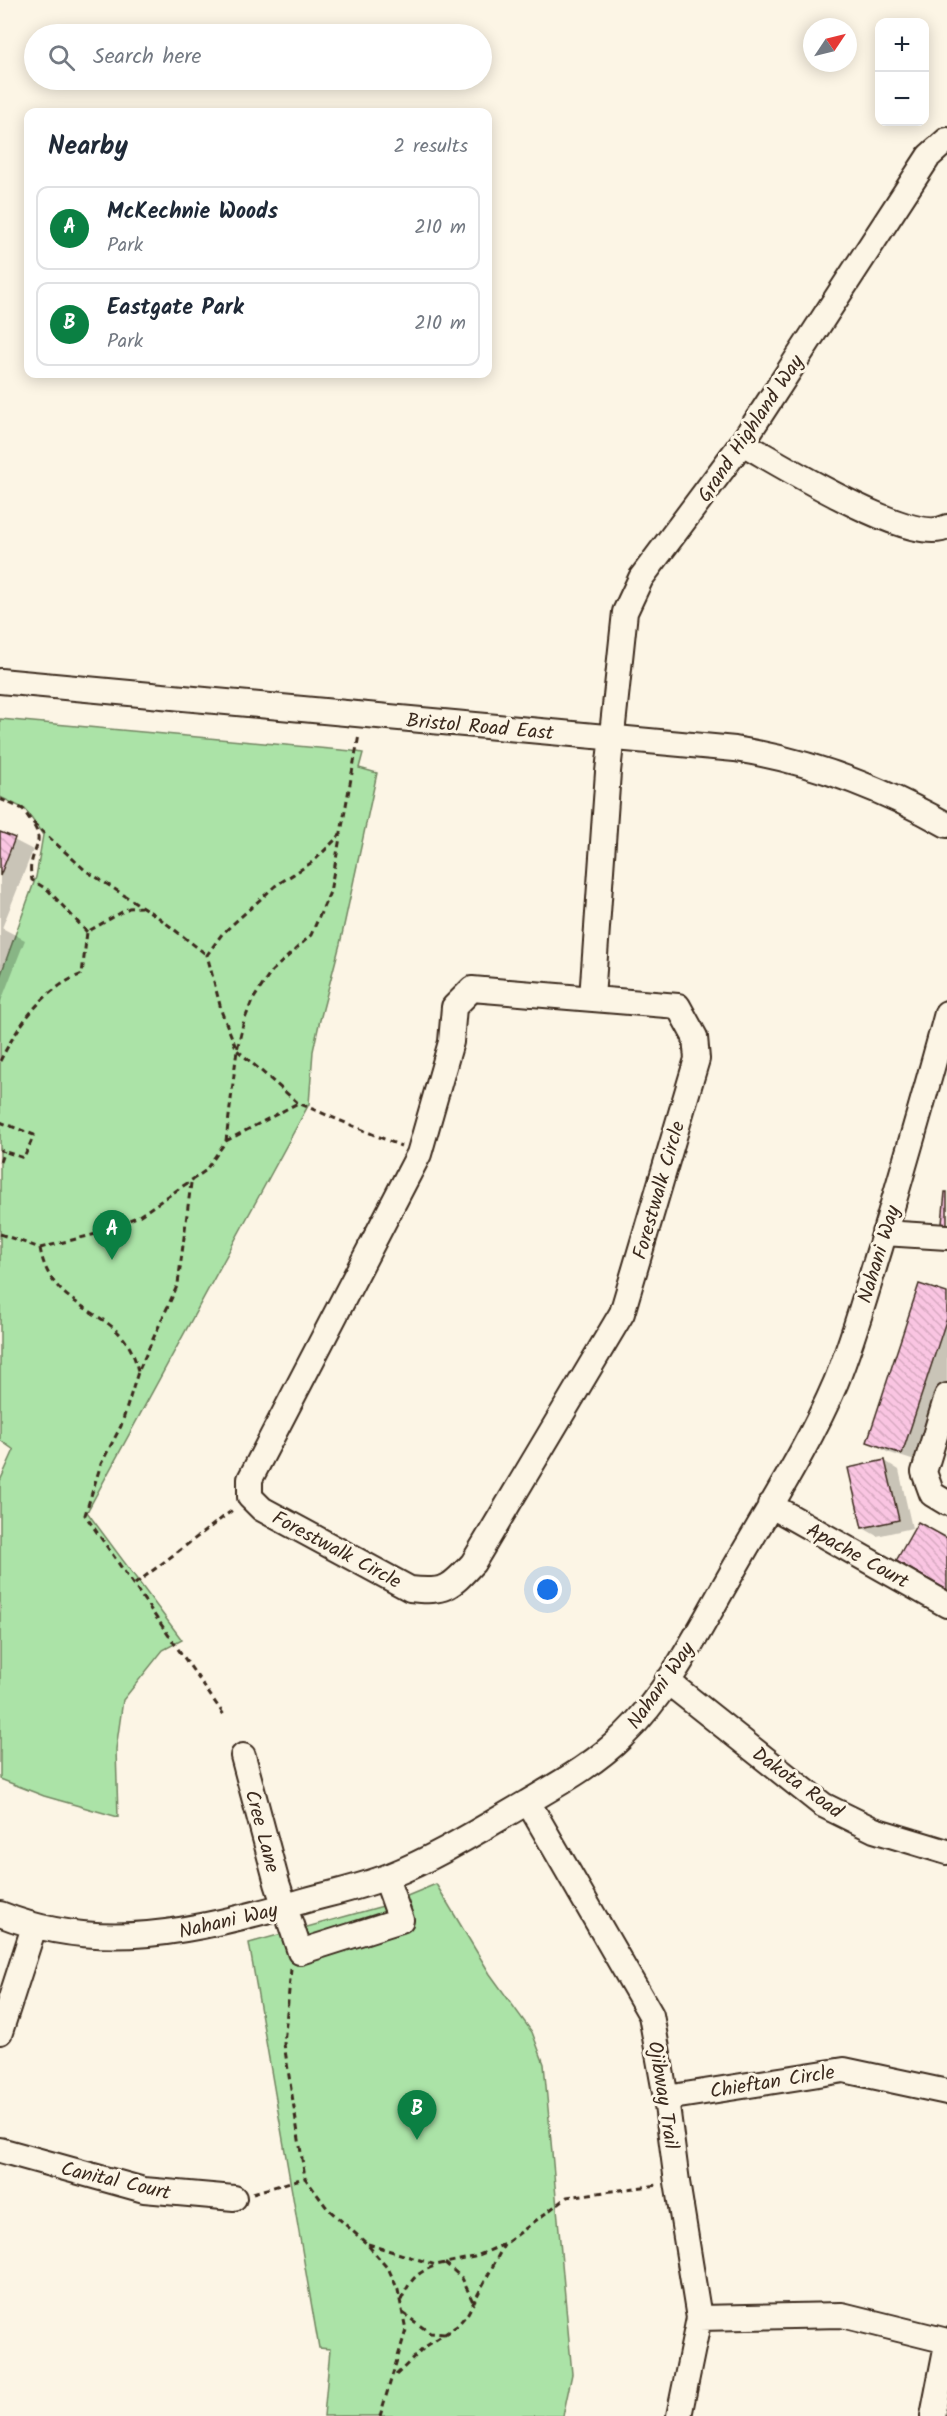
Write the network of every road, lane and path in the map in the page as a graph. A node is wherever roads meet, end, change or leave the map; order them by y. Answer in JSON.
{"nodes":[{"id":1,"x":947,"y":140,"type":"edge"},
{"id":2,"x":742,"y":443,"type":"junction"},
{"id":3,"x":947,"y":527,"type":"edge"},
{"id":4,"x":0,"y":681,"type":"edge"},
{"id":5,"x":363,"y":716,"type":"junction"},
{"id":6,"x":611,"y":738,"type":"junction"},
{"id":7,"x":0,"y":799,"type":"edge"},
{"id":8,"x":31,"y":821,"type":"junction"},
{"id":9,"x":947,"y":825,"type":"edge"},
{"id":10,"x":342,"y":833,"type":"junction"},
{"id":11,"x":143,"y":907,"type":"junction"},
{"id":12,"x":87,"y":932,"type":"junction"},
{"id":13,"x":207,"y":955,"type":"junction"},
{"id":14,"x":592,"y":998,"type":"junction"},
{"id":15,"x":947,"y":1013,"type":"edge"},
{"id":16,"x":237,"y":1050,"type":"junction"},
{"id":17,"x":0,"y":1061,"type":"edge"},
{"id":18,"x":298,"y":1103,"type":"junction"},
{"id":19,"x":0,"y":1122,"type":"edge"},
{"id":20,"x":226,"y":1141,"type":"junction"},
{"id":21,"x":2,"y":1150,"type":"edge"},
{"id":22,"x":419,"y":1154,"type":"junction"},
{"id":23,"x":0,"y":1162,"type":"edge"},
{"id":24,"x":191,"y":1183,"type":"junction"},
{"id":25,"x":884,"y":1233,"type":"junction"},
{"id":26,"x":0,"y":1234,"type":"edge"},
{"id":27,"x":947,"y":1237,"type":"edge"},
{"id":28,"x":40,"y":1248,"type":"junction"},
{"id":29,"x":138,"y":1372,"type":"junction"},
{"id":30,"x":947,"y":1396,"type":"edge"},
{"id":31,"x":250,"y":1497,"type":"junction"},
{"id":32,"x":947,"y":1503,"type":"edge"},
{"id":33,"x":770,"y":1505,"type":"junction"},
{"id":34,"x":135,"y":1584,"type":"junction"},
{"id":35,"x":947,"y":1605,"type":"edge"},
{"id":36,"x":667,"y":1681,"type":"junction"},
{"id":37,"x":224,"y":1715,"type":"dead end"},
{"id":38,"x":243,"y":1756,"type":"dead end"},
{"id":39,"x":528,"y":1802,"type":"junction"},
{"id":40,"x":947,"y":1852,"type":"edge"},
{"id":41,"x":386,"y":1878,"type":"junction"},
{"id":42,"x":284,"y":1906,"type":"junction"},
{"id":43,"x":0,"y":1914,"type":"edge"},
{"id":44,"x":34,"y":1927,"type":"junction"},
{"id":45,"x":290,"y":1963,"type":"dead end"},
{"id":46,"x":0,"y":2032,"type":"edge"},
{"id":47,"x":947,"y":2092,"type":"edge"},
{"id":48,"x":666,"y":2098,"type":"junction"},
{"id":49,"x":0,"y":2150,"type":"edge"},
{"id":50,"x":305,"y":2178,"type":"junction"},
{"id":51,"x":677,"y":2182,"type":"junction"},
{"id":52,"x":234,"y":2198,"type":"joint"},
{"id":53,"x":366,"y":2243,"type":"junction"},
{"id":54,"x":505,"y":2244,"type":"junction"},
{"id":55,"x":446,"y":2263,"type":"junction"},
{"id":56,"x":436,"y":2265,"type":"junction"},
{"id":57,"x":400,"y":2302,"type":"junction"},
{"id":58,"x":473,"y":2302,"type":"junction"},
{"id":59,"x":402,"y":2313,"type":"junction"},
{"id":60,"x":699,"y":2318,"type":"junction"},
{"id":61,"x":446,"y":2334,"type":"junction"},
{"id":62,"x":947,"y":2342,"type":"edge"},
{"id":63,"x":394,"y":2376,"type":"junction"},
{"id":64,"x":380,"y":2416,"type":"edge"},
{"id":65,"x":679,"y":2416,"type":"edge"},
{"id":66,"x":933,"y":2416,"type":"edge"}],
"edges":[{"from":1,"to":2,"type":"street","name":"Grand Highland Way"},
{"from":2,"to":3,"type":"street"},
{"from":2,"to":6,"type":"street","name":"Grand Highland Way"},
{"from":4,"to":5,"type":"street","name":"Bristol Road East"},
{"from":5,"to":6,"type":"street","name":"Bristol Road East"},
{"from":5,"to":10,"type":"path"},
{"from":6,"to":9,"type":"street","name":"Bristol Road East"},
{"from":6,"to":14,"type":"street"},
{"from":7,"to":8,"type":"path"},
{"from":8,"to":11,"type":"path"},
{"from":8,"to":12,"type":"path"},
{"from":10,"to":13,"type":"path"},
{"from":10,"to":16,"type":"path"},
{"from":11,"to":12,"type":"path"},
{"from":11,"to":13,"type":"path"},
{"from":12,"to":17,"type":"path"},
{"from":13,"to":16,"type":"path"},
{"from":14,"to":22,"type":"street","name":"Forestwalk Circle"},
{"from":14,"to":31,"type":"street","name":"Forestwalk Circle"},
{"from":15,"to":25,"type":"street","name":"Nahani Way"},
{"from":16,"to":18,"type":"path"},
{"from":16,"to":20,"type":"path"},
{"from":18,"to":20,"type":"path"},
{"from":18,"to":22,"type":"path"},
{"from":19,"to":21,"type":"path"},
{"from":20,"to":24,"type":"path"},
{"from":21,"to":23,"type":"path"},
{"from":22,"to":31,"type":"street","name":"Forestwalk Circle"},
{"from":24,"to":28,"type":"path"},
{"from":24,"to":29,"type":"path"},
{"from":25,"to":27,"type":"street"},
{"from":25,"to":33,"type":"street","name":"Nahani Way"},
{"from":26,"to":28,"type":"path"},
{"from":28,"to":29,"type":"path"},
{"from":29,"to":34,"type":"path"},
{"from":30,"to":32,"type":"street"},
{"from":31,"to":34,"type":"path"},
{"from":33,"to":35,"type":"street","name":"Apache Court"},
{"from":33,"to":36,"type":"street","name":"Nahani Way"},
{"from":34,"to":37,"type":"path"},
{"from":36,"to":39,"type":"street","name":"Nahani Way"},
{"from":36,"to":40,"type":"street","name":"Dakota Road"},
{"from":38,"to":42,"type":"street","name":"Cree Lane"},
{"from":39,"to":41,"type":"street","name":"Nahani Way"},
{"from":39,"to":48,"type":"street","name":"Ojibway Trail"},
{"from":41,"to":42,"type":"street","name":"Nahani Way"},
{"from":41,"to":42,"type":"street","name":"Cree Lane"},
{"from":42,"to":44,"type":"street","name":"Nahani Way"},
{"from":43,"to":44,"type":"street","name":"Nahani Way"},
{"from":44,"to":46,"type":"street"},
{"from":45,"to":50,"type":"path"},
{"from":47,"to":48,"type":"street","name":"Chieftan Circle"},
{"from":48,"to":51,"type":"street","name":"Ojibway Trail"},
{"from":49,"to":52,"type":"street","name":"Canital Court"},
{"from":50,"to":52,"type":"path"},
{"from":50,"to":53,"type":"path"},
{"from":51,"to":54,"type":"path"},
{"from":51,"to":60,"type":"street","name":"Ojibway Trail"},
{"from":53,"to":56,"type":"path"},
{"from":53,"to":57,"type":"path"},
{"from":54,"to":55,"type":"path"},
{"from":54,"to":58,"type":"path"},
{"from":55,"to":56,"type":"path"},
{"from":55,"to":58,"type":"path"},
{"from":56,"to":57,"type":"path"},
{"from":57,"to":59,"type":"path"},
{"from":58,"to":61,"type":"path"},
{"from":59,"to":61,"type":"path"},
{"from":59,"to":63,"type":"path"},
{"from":60,"to":62,"type":"street"},
{"from":60,"to":65,"type":"street","name":"Ojibway Trail"},
{"from":61,"to":63,"type":"path"},
{"from":62,"to":66,"type":"street"},
{"from":63,"to":64,"type":"path"}]}
